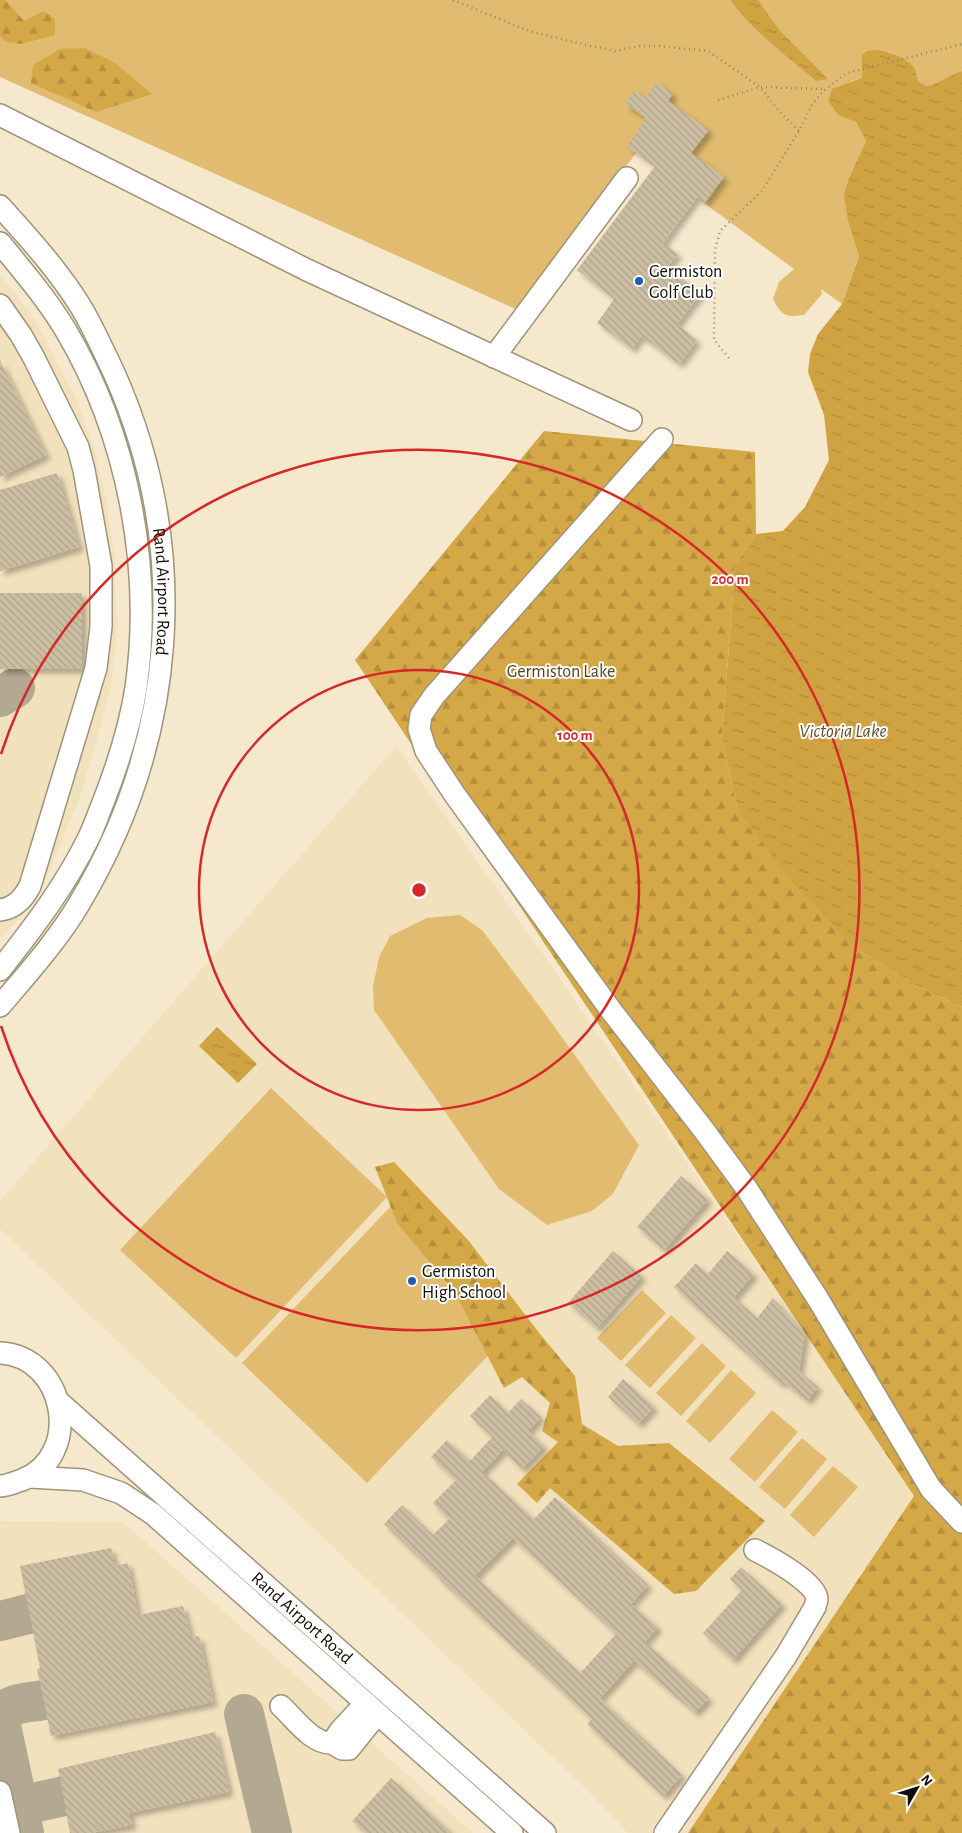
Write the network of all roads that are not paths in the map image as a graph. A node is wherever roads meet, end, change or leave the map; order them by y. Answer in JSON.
{"nodes":[{"id":1,"x":0,"y":115,"type":"edge"},
{"id":2,"x":627,"y":178,"type":"dead end"},
{"id":3,"x":0,"y":206,"type":"edge"},
{"id":4,"x":0,"y":243,"type":"edge"},
{"id":5,"x":0,"y":306,"type":"edge"},
{"id":6,"x":494,"y":357,"type":"junction"},
{"id":7,"x":631,"y":420,"type":"dead end"},
{"id":8,"x":662,"y":439,"type":"dead end"},
{"id":9,"x":0,"y":910,"type":"edge"},
{"id":10,"x":0,"y":969,"type":"edge"},
{"id":11,"x":0,"y":1006,"type":"edge"},
{"id":12,"x":1,"y":1352,"type":"edge"},
{"id":13,"x":59,"y":1402,"type":"junction"},
{"id":14,"x":30,"y":1477,"type":"junction"},
{"id":15,"x":2,"y":1486,"type":"edge"},
{"id":16,"x":962,"y":1522,"type":"edge"},
{"id":17,"x":755,"y":1550,"type":"dead end"},
{"id":18,"x":376,"y":1683,"type":"junction"},
{"id":19,"x":281,"y":1706,"type":"dead end"},
{"id":20,"x":376,"y":1712,"type":"junction"},
{"id":21,"x":0,"y":1792,"type":"edge"},
{"id":22,"x":9,"y":1833,"type":"edge"},
{"id":23,"x":512,"y":1833,"type":"edge"},
{"id":24,"x":545,"y":1833,"type":"edge"},
{"id":25,"x":665,"y":1833,"type":"edge"}],
"edges":[{"from":1,"to":6,"type":"street"},
{"from":2,"to":6,"type":"street"},
{"from":3,"to":11,"type":"street","name":"Rand Airport Road"},
{"from":4,"to":10,"type":"street","name":"Rand Airport Road"},
{"from":5,"to":9,"type":"street"},
{"from":6,"to":7,"type":"street"},
{"from":8,"to":16,"type":"street"},
{"from":12,"to":13,"type":"street","name":"Rand Airport Road"},
{"from":13,"to":14,"type":"street","name":"Rand Airport Road"},
{"from":13,"to":18,"type":"street","name":"Rand Airport Road"},
{"from":14,"to":15,"type":"street","name":"Rand Airport Road"},
{"from":14,"to":20,"type":"street","name":"Rand Airport Road"},
{"from":17,"to":25,"type":"street"},
{"from":18,"to":20,"type":"street"},
{"from":18,"to":24,"type":"street","name":"Rand Airport Road"},
{"from":19,"to":20,"type":"street"},
{"from":20,"to":23,"type":"street","name":"Rand Airport Road"},
{"from":21,"to":22,"type":"street"}]}
